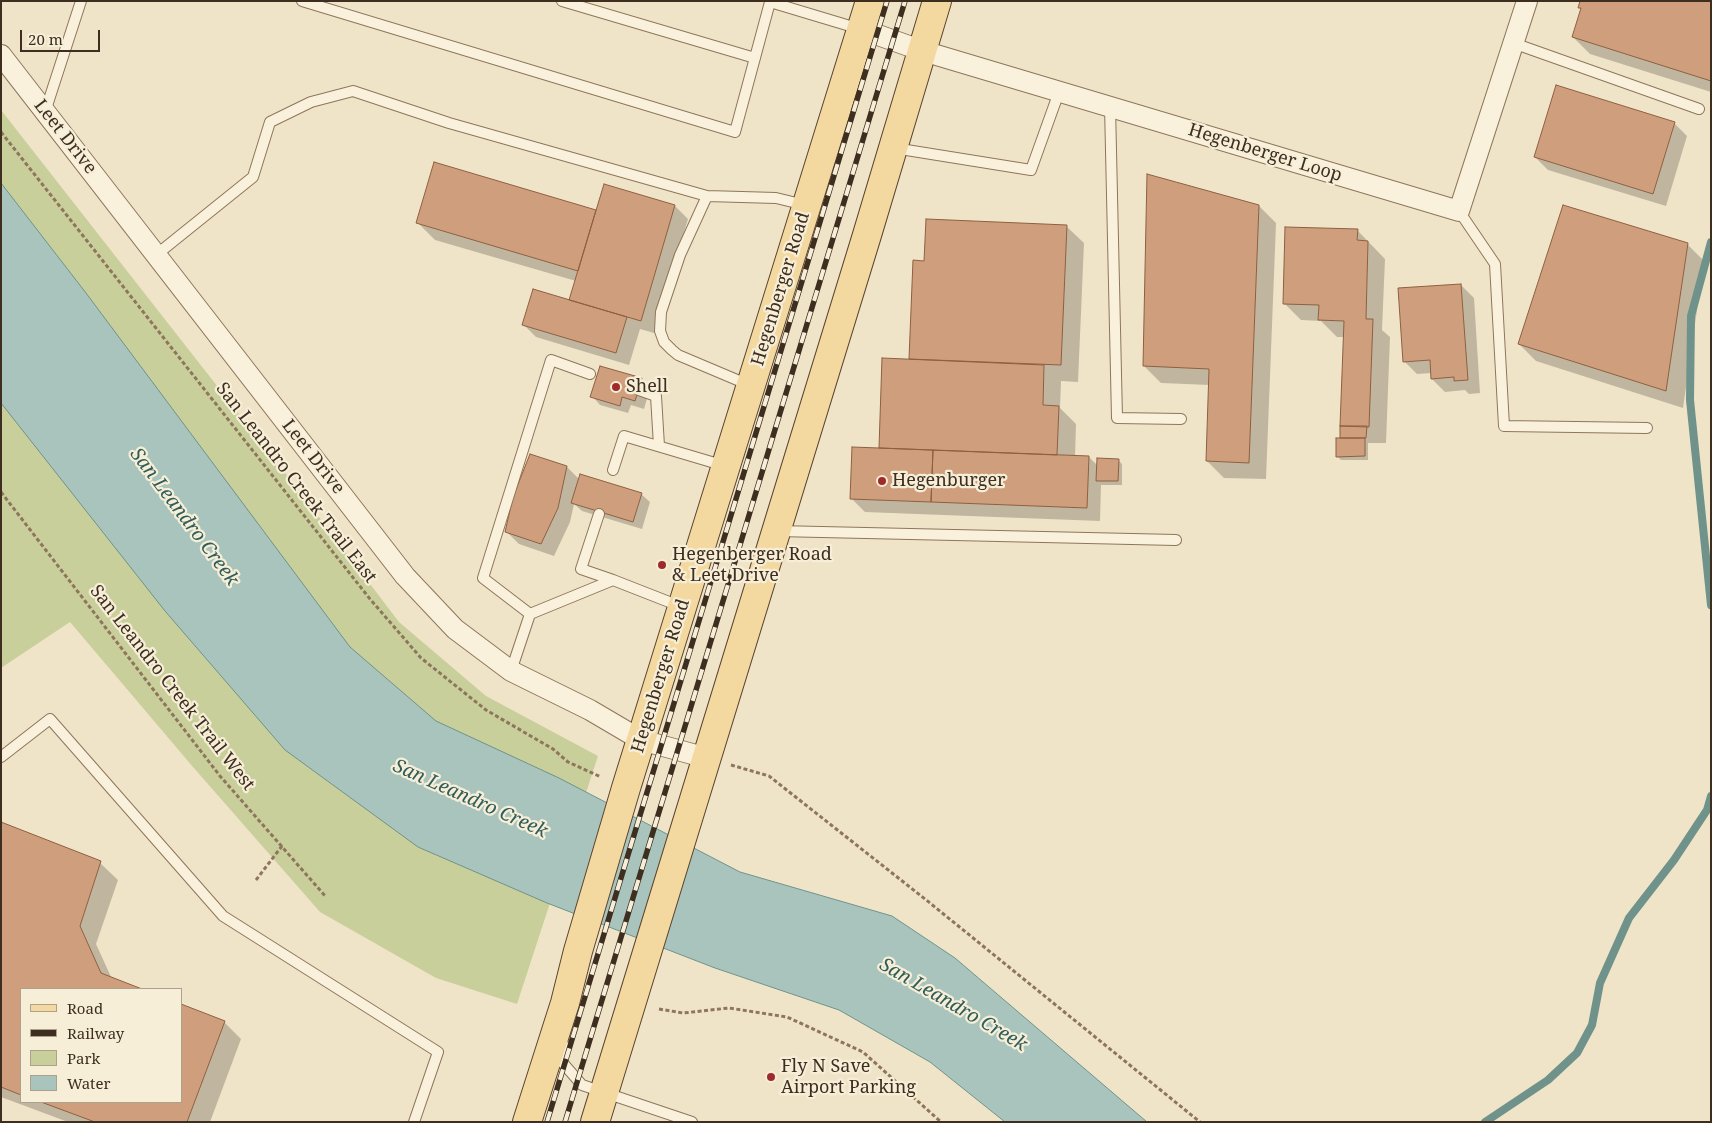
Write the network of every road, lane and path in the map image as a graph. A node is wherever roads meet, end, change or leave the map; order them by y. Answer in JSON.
{"nodes":[{"id":1,"x":81,"y":1,"type":"edge"},
{"id":2,"x":302,"y":1,"type":"edge"},
{"id":3,"x":562,"y":1,"type":"edge"},
{"id":4,"x":870,"y":1,"type":"edge"},
{"id":5,"x":937,"y":1,"type":"edge"},
{"id":6,"x":1527,"y":1,"type":"edge"},
{"id":7,"x":768,"y":2,"type":"edge"},
{"id":8,"x":861,"y":30,"type":"junction"},
{"id":9,"x":1514,"y":43,"type":"junction"},
{"id":10,"x":923,"y":51,"type":"junction"},
{"id":11,"x":1,"y":55,"type":"edge"},
{"id":12,"x":755,"y":58,"type":"junction"},
{"id":13,"x":1059,"y":92,"type":"junction"},
{"id":14,"x":1110,"y":106,"type":"junction"},
{"id":15,"x":1699,"y":109,"type":"dead end"},
{"id":16,"x":45,"y":112,"type":"junction"},
{"id":17,"x":1,"y":132,"type":"edge"},
{"id":18,"x":893,"y":148,"type":"junction"},
{"id":19,"x":707,"y":196,"type":"junction"},
{"id":20,"x":807,"y":206,"type":"junction"},
{"id":21,"x":1459,"y":211,"type":"junction"},
{"id":22,"x":156,"y":255,"type":"junction"},
{"id":23,"x":590,"y":374,"type":"dead end"},
{"id":24,"x":750,"y":386,"type":"junction"},
{"id":25,"x":639,"y":390,"type":"dead end"},
{"id":26,"x":1181,"y":419,"type":"dead end"},
{"id":27,"x":1647,"y":428,"type":"dead end"},
{"id":28,"x":659,"y":446,"type":"junction"},
{"id":29,"x":726,"y":466,"type":"junction"},
{"id":30,"x":614,"y":470,"type":"dead end"},
{"id":31,"x":1,"y":492,"type":"edge"},
{"id":32,"x":599,"y":514,"type":"dead end"},
{"id":33,"x":776,"y":531,"type":"junction"},
{"id":34,"x":1176,"y":540,"type":"dead end"},
{"id":35,"x":613,"y":580,"type":"junction"},
{"id":36,"x":682,"y":607,"type":"junction"},
{"id":37,"x":530,"y":614,"type":"junction"},
{"id":38,"x":511,"y":671,"type":"junction"},
{"id":39,"x":641,"y":740,"type":"junction"},
{"id":40,"x":1,"y":757,"type":"edge"},
{"id":41,"x":707,"y":758,"type":"junction"},
{"id":42,"x":625,"y":794,"type":"junction"},
{"id":43,"x":282,"y":846,"type":"junction"},
{"id":44,"x":256,"y":880,"type":"dead end"},
{"id":45,"x":326,"y":897,"type":"dead end"},
{"id":46,"x":565,"y":1003,"type":"junction"},
{"id":47,"x":631,"y":1005,"type":"junction"},
{"id":48,"x":604,"y":1093,"type":"junction"},
{"id":49,"x":414,"y":1122,"type":"edge"},
{"id":50,"x":527,"y":1122,"type":"edge"},
{"id":51,"x":595,"y":1122,"type":"edge"},
{"id":52,"x":692,"y":1122,"type":"edge"},
{"id":53,"x":941,"y":1122,"type":"edge"},
{"id":54,"x":1200,"y":1122,"type":"edge"}],
"edges":[{"from":1,"to":16,"type":"lane"},
{"from":2,"to":12,"type":"lane"},
{"from":3,"to":12,"type":"lane"},
{"from":4,"to":8,"type":"main road","name":"Hegenberger Road"},
{"from":5,"to":10,"type":"main road"},
{"from":6,"to":9,"type":"street"},
{"from":7,"to":8,"type":"lane"},
{"from":7,"to":12,"type":"lane"},
{"from":8,"to":10,"type":"street","name":"Hegenberger Loop"},
{"from":8,"to":20,"type":"main road","name":"Hegenberger Road"},
{"from":9,"to":15,"type":"lane"},
{"from":9,"to":21,"type":"street"},
{"from":10,"to":13,"type":"street","name":"Hegenberger Loop"},
{"from":10,"to":18,"type":"main road"},
{"from":11,"to":16,"type":"street","name":"Leet Drive"},
{"from":13,"to":14,"type":"street","name":"Hegenberger Loop"},
{"from":13,"to":18,"type":"lane"},
{"from":14,"to":21,"type":"street","name":"Hegenberger Loop"},
{"from":14,"to":26,"type":"lane"},
{"from":16,"to":22,"type":"street","name":"Leet Drive"},
{"from":17,"to":42,"type":"path","name":"San Leandro Creek Trail East"},
{"from":18,"to":33,"type":"main road"},
{"from":19,"to":20,"type":"lane"},
{"from":19,"to":22,"type":"lane"},
{"from":19,"to":24,"type":"lane"},
{"from":20,"to":24,"type":"main road","name":"Hegenberger Road"},
{"from":21,"to":27,"type":"lane"},
{"from":22,"to":38,"type":"street","name":"Leet Drive"},
{"from":23,"to":37,"type":"lane"},
{"from":24,"to":29,"type":"main road","name":"Hegenberger Road"},
{"from":25,"to":28,"type":"lane"},
{"from":28,"to":29,"type":"lane"},
{"from":28,"to":30,"type":"lane"},
{"from":29,"to":36,"type":"main road","name":"Hegenberger Road"},
{"from":31,"to":43,"type":"path","name":"San Leandro Creek Trail West"},
{"from":32,"to":35,"type":"lane"},
{"from":33,"to":34,"type":"lane"},
{"from":33,"to":41,"type":"main road"},
{"from":35,"to":36,"type":"lane"},
{"from":35,"to":37,"type":"lane"},
{"from":36,"to":39,"type":"main road","name":"Hegenberger Road"},
{"from":37,"to":38,"type":"lane"},
{"from":38,"to":39,"type":"street","name":"Leet Drive"},
{"from":39,"to":41,"type":"street","name":"Leet Drive"},
{"from":39,"to":42,"type":"main road","name":"Hegenberger Road"},
{"from":40,"to":49,"type":"lane"},
{"from":41,"to":47,"type":"main road"},
{"from":41,"to":54,"type":"path"},
{"from":42,"to":46,"type":"main road","name":"Hegenberger Road"},
{"from":43,"to":44,"type":"path"},
{"from":43,"to":45,"type":"path","name":"San Leandro Creek Trail West"},
{"from":46,"to":48,"type":"lane"},
{"from":46,"to":50,"type":"main road","name":"Hegenberger Road"},
{"from":47,"to":48,"type":"main road"},
{"from":47,"to":53,"type":"path"},
{"from":48,"to":51,"type":"main road"},
{"from":48,"to":52,"type":"lane"}]}
